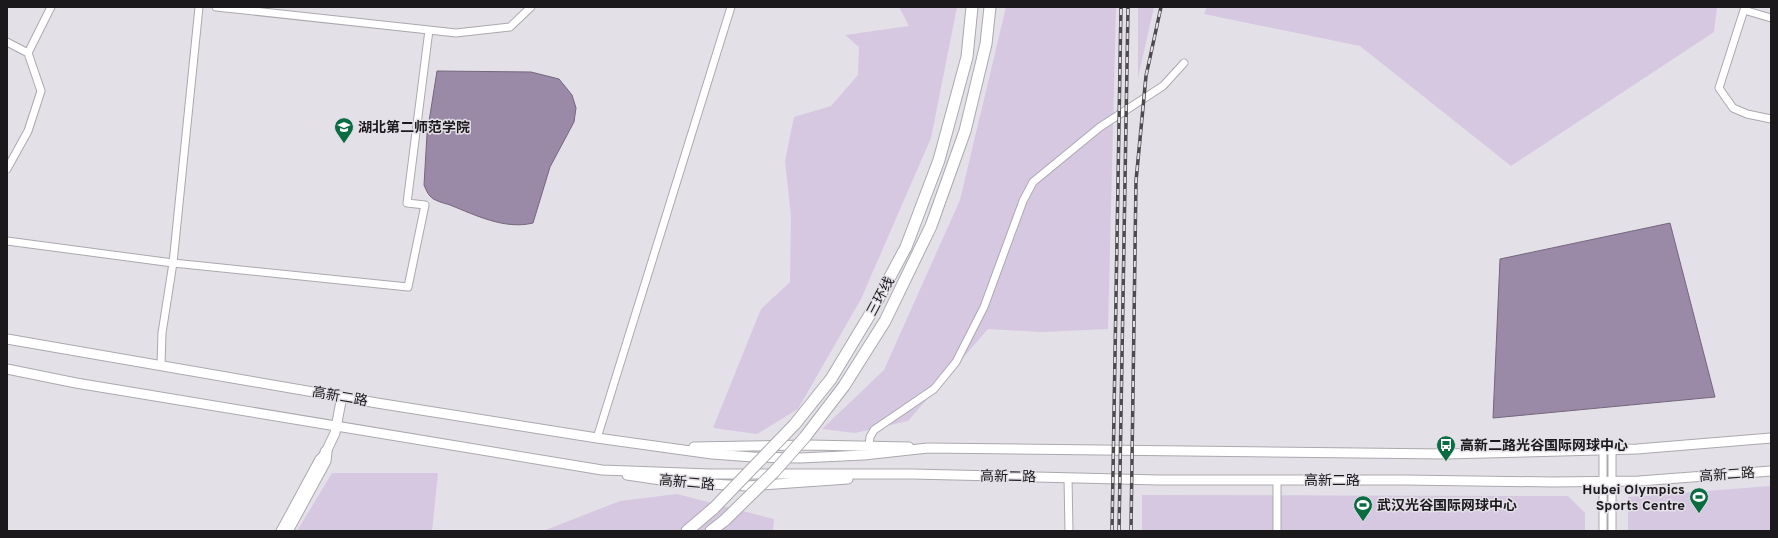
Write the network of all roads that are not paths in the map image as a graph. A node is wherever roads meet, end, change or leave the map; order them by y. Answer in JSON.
{"nodes":[{"id":1,"x":51,"y":7,"type":"edge"},
{"id":2,"x":199,"y":7,"type":"edge"},
{"id":3,"x":216,"y":7,"type":"edge"},
{"id":4,"x":290,"y":7,"type":"edge"},
{"id":5,"x":531,"y":7,"type":"edge"},
{"id":6,"x":731,"y":7,"type":"edge"},
{"id":7,"x":972,"y":7,"type":"edge"},
{"id":8,"x":990,"y":7,"type":"edge"},
{"id":9,"x":289,"y":15,"type":"junction"},
{"id":10,"x":1771,"y":18,"type":"edge"},
{"id":11,"x":429,"y":30,"type":"junction"},
{"id":12,"x":7,"y":42,"type":"edge"},
{"id":13,"x":28,"y":53,"type":"junction"},
{"id":14,"x":1184,"y":63,"type":"dead end"},
{"id":15,"x":1771,"y":119,"type":"edge"},
{"id":16,"x":7,"y":169,"type":"edge"},
{"id":17,"x":7,"y":241,"type":"edge"},
{"id":18,"x":173,"y":263,"type":"junction"},
{"id":19,"x":7,"y":338,"type":"edge"},
{"id":20,"x":161,"y":366,"type":"junction"},
{"id":21,"x":7,"y":369,"type":"edge"},
{"id":22,"x":342,"y":396,"type":"junction"},
{"id":23,"x":337,"y":427,"type":"junction"},
{"id":24,"x":597,"y":438,"type":"junction"},
{"id":25,"x":1771,"y":438,"type":"edge"},
{"id":26,"x":869,"y":446,"type":"junction"},
{"id":27,"x":674,"y":448,"type":"junction"},
{"id":28,"x":928,"y":448,"type":"junction"},
{"id":29,"x":1608,"y":450,"type":"junction"},
{"id":30,"x":326,"y":452,"type":"junction"},
{"id":31,"x":1771,"y":471,"type":"edge"},
{"id":32,"x":1068,"y":478,"type":"junction"},
{"id":33,"x":1277,"y":480,"type":"junction"},
{"id":34,"x":1608,"y":481,"type":"junction"},
{"id":35,"x":280,"y":531,"type":"edge"},
{"id":36,"x":287,"y":531,"type":"edge"},
{"id":37,"x":687,"y":531,"type":"edge"},
{"id":38,"x":711,"y":531,"type":"edge"},
{"id":39,"x":1069,"y":531,"type":"edge"},
{"id":40,"x":1276,"y":531,"type":"edge"},
{"id":41,"x":1603,"y":531,"type":"edge"},
{"id":42,"x":1612,"y":531,"type":"edge"}],
"edges":[{"from":1,"to":13,"type":"street"},
{"from":2,"to":18,"type":"street"},
{"from":3,"to":9,"type":"street"},
{"from":4,"to":9,"type":"street"},
{"from":5,"to":11,"type":"street"},
{"from":6,"to":24,"type":"street"},
{"from":7,"to":37,"type":"highway","name":"三环线","bridge":true},
{"from":8,"to":38,"type":"highway","name":"三环线","bridge":true},
{"from":9,"to":11,"type":"street"},
{"from":10,"to":15,"type":"street"},
{"from":11,"to":18,"type":"street"},
{"from":12,"to":13,"type":"street"},
{"from":13,"to":16,"type":"street"},
{"from":14,"to":26,"type":"street"},
{"from":17,"to":18,"type":"street"},
{"from":18,"to":20,"type":"street"},
{"from":19,"to":20,"type":"main road","name":"高新二路"},
{"from":20,"to":22,"type":"main road","name":"高新二路"},
{"from":21,"to":23,"type":"main road","name":"高新二路"},
{"from":22,"to":23,"type":"main road"},
{"from":22,"to":24,"type":"main road","name":"高新二路"},
{"from":23,"to":30,"type":"main road"},
{"from":23,"to":32,"type":"main road","name":"高新二路"},
{"from":24,"to":27,"type":"main road","name":"高新二路"},
{"from":25,"to":29,"type":"main road","name":"高新二路"},
{"from":26,"to":27,"type":"main road","name":"高新二路"},
{"from":26,"to":28,"type":"main road","name":"高新二路"},
{"from":27,"to":28,"type":"main road","name":"高新二路"},
{"from":28,"to":29,"type":"main road","name":"高新二路"},
{"from":29,"to":34,"type":"street"},
{"from":30,"to":35,"type":"street"},
{"from":30,"to":36,"type":"highway"},
{"from":31,"to":34,"type":"main road","name":"高新二路"},
{"from":32,"to":33,"type":"main road","name":"高新二路"},
{"from":32,"to":39,"type":"street"},
{"from":33,"to":34,"type":"main road","name":"高新二路"},
{"from":33,"to":40,"type":"street"},
{"from":34,"to":41,"type":"street"},
{"from":34,"to":42,"type":"street"}]}
